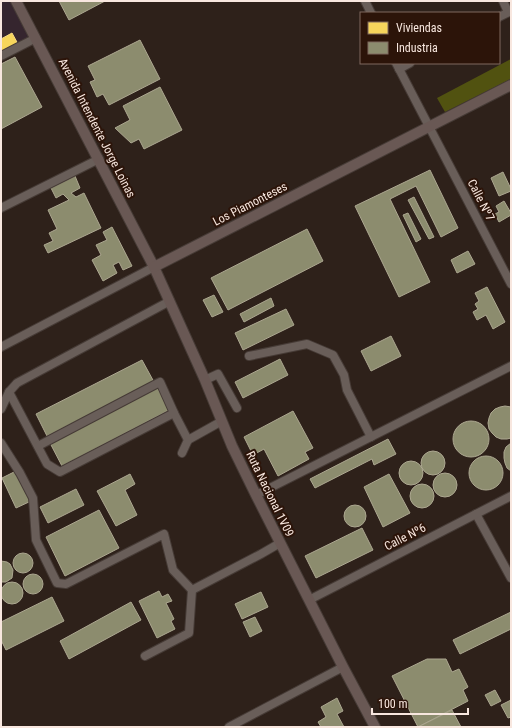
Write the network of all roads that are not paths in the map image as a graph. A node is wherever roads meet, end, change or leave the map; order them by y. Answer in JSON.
{"nodes":[{"id":1,"x":16,"y":1,"type":"edge"},
{"id":2,"x":365,"y":1,"type":"edge"},
{"id":3,"x":502,"y":1,"type":"edge"},
{"id":4,"x":510,"y":11,"type":"edge"},
{"id":5,"x":370,"y":12,"type":"edge"},
{"id":6,"x":500,"y":16,"type":"edge"},
{"id":7,"x":36,"y":38,"type":"junction"},
{"id":8,"x":1,"y":56,"type":"edge"},
{"id":9,"x":398,"y":66,"type":"edge"},
{"id":10,"x":511,"y":85,"type":"edge"},
{"id":11,"x":429,"y":127,"type":"junction"},
{"id":12,"x":99,"y":159,"type":"junction"},
{"id":13,"x":1,"y":208,"type":"edge"},
{"id":14,"x":154,"y":267,"type":"junction"},
{"id":15,"x":511,"y":284,"type":"edge"},
{"id":16,"x":170,"y":301,"type":"junction"},
{"id":17,"x":1,"y":347,"type":"edge"},
{"id":18,"x":249,"y":356,"type":"dead end"},
{"id":19,"x":511,"y":366,"type":"edge"},
{"id":20,"x":205,"y":380,"type":"junction"},
{"id":21,"x":9,"y":392,"type":"junction"},
{"id":22,"x":237,"y":408,"type":"dead end"},
{"id":23,"x":1,"y":409,"type":"edge"},
{"id":24,"x":174,"y":413,"type":"junction"},
{"id":25,"x":222,"y":421,"type":"junction"},
{"id":26,"x":371,"y":437,"type":"junction"},
{"id":27,"x":188,"y":440,"type":"junction"},
{"id":28,"x":1,"y":443,"type":"edge"},
{"id":29,"x":38,"y":446,"type":"junction"},
{"id":30,"x":182,"y":453,"type":"dead end"},
{"id":31,"x":256,"y":495,"type":"junction"},
{"id":32,"x":511,"y":496,"type":"edge"},
{"id":33,"x":476,"y":514,"type":"junction"},
{"id":34,"x":280,"y":543,"type":"junction"},
{"id":35,"x":511,"y":578,"type":"edge"},
{"id":36,"x":192,"y":590,"type":"junction"},
{"id":37,"x":309,"y":600,"type":"junction"},
{"id":38,"x":145,"y":656,"type":"dead end"},
{"id":39,"x":343,"y":667,"type":"junction"},
{"id":40,"x":228,"y":727,"type":"edge"},
{"id":41,"x":375,"y":727,"type":"edge"}],
"edges":[{"from":1,"to":7,"type":"main road","name":"Avenida Intendente Jorge Loinas"},
{"from":2,"to":5,"type":"street"},
{"from":3,"to":4,"type":"street"},
{"from":4,"to":6,"type":"street"},
{"from":7,"to":8,"type":"street"},
{"from":7,"to":12,"type":"main road","name":"Avenida Intendente Jorge Loinas"},
{"from":9,"to":11,"type":"street","name":"Calle Nº7"},
{"from":10,"to":11,"type":"main road","name":"Los Piamonteses"},
{"from":11,"to":14,"type":"main road","name":"Los Piamonteses"},
{"from":11,"to":15,"type":"street","name":"Calle Nº7"},
{"from":12,"to":13,"type":"street"},
{"from":12,"to":14,"type":"main road","name":"Avenida Intendente Jorge Loinas"},
{"from":14,"to":16,"type":"main road","name":"Ruta Nacional 1V09"},
{"from":14,"to":17,"type":"street","name":"Los Piamonteses"},
{"from":16,"to":20,"type":"main road","name":"Ruta Nacional 1V09"},
{"from":16,"to":21,"type":"street"},
{"from":18,"to":26,"type":"street"},
{"from":19,"to":26,"type":"street"},
{"from":20,"to":22,"type":"street"},
{"from":20,"to":25,"type":"main road","name":"Ruta Nacional 1V09"},
{"from":21,"to":23,"type":"street"},
{"from":21,"to":29,"type":"street"},
{"from":24,"to":27,"type":"street"},
{"from":24,"to":29,"type":"street"},
{"from":24,"to":29,"type":"street"},
{"from":25,"to":27,"type":"street"},
{"from":25,"to":31,"type":"main road","name":"Ruta Nacional 1V09"},
{"from":26,"to":31,"type":"street"},
{"from":27,"to":30,"type":"street"},
{"from":28,"to":36,"type":"street"},
{"from":31,"to":34,"type":"main road","name":"Ruta Nacional 1V09"},
{"from":32,"to":33,"type":"street","name":"Calle Nº6"},
{"from":33,"to":35,"type":"street"},
{"from":33,"to":37,"type":"street","name":"Calle Nº6"},
{"from":34,"to":36,"type":"street"},
{"from":34,"to":37,"type":"main road","name":"Ruta Nacional 1V09"},
{"from":36,"to":38,"type":"street"},
{"from":37,"to":39,"type":"main road","name":"Ruta Nacional 1V09"},
{"from":39,"to":40,"type":"street"},
{"from":39,"to":41,"type":"main road","name":"Ruta Nacional 1V09"}]}
